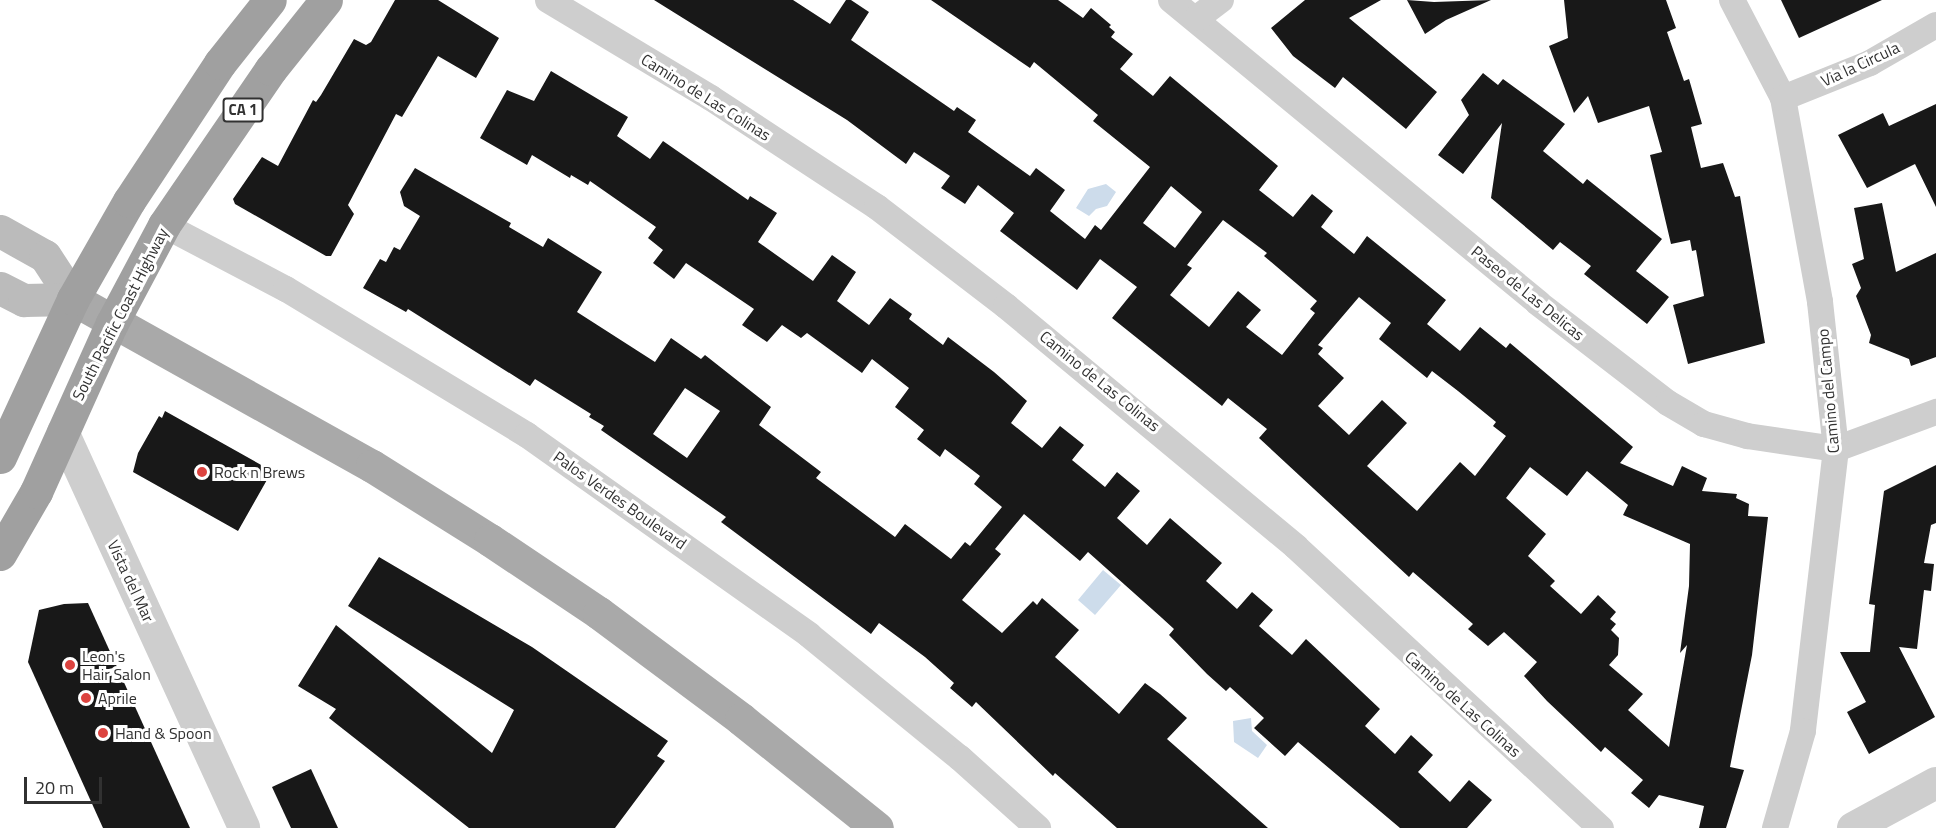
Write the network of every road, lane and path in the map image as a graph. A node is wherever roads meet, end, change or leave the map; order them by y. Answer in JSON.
{"nodes":[{"id":1,"x":270,"y":0,"type":"edge"},
{"id":2,"x":326,"y":0,"type":"edge"},
{"id":3,"x":548,"y":0,"type":"edge"},
{"id":4,"x":1171,"y":0,"type":"edge"},
{"id":5,"x":1221,"y":0,"type":"edge"},
{"id":6,"x":1732,"y":0,"type":"edge"},
{"id":7,"x":1197,"y":18,"type":"junction"},
{"id":8,"x":1936,"y":25,"type":"edge"},
{"id":9,"x":1783,"y":98,"type":"junction"},
{"id":10,"x":164,"y":225,"type":"junction"},
{"id":11,"x":0,"y":231,"type":"edge"},
{"id":12,"x":0,"y":288,"type":"edge"},
{"id":13,"x":73,"y":299,"type":"junction"},
{"id":14,"x":112,"y":322,"type":"junction"},
{"id":15,"x":1936,"y":412,"type":"edge"},
{"id":16,"x":63,"y":432,"type":"junction"},
{"id":17,"x":1836,"y":449,"type":"junction"},
{"id":18,"x":0,"y":457,"type":"edge"},
{"id":19,"x":0,"y":554,"type":"edge"},
{"id":20,"x":1936,"y":783,"type":"edge"},
{"id":21,"x":874,"y":827,"type":"edge"},
{"id":22,"x":244,"y":828,"type":"edge"},
{"id":23,"x":1038,"y":828,"type":"edge"},
{"id":24,"x":1601,"y":828,"type":"edge"},
{"id":25,"x":1774,"y":828,"type":"edge"},
{"id":26,"x":1853,"y":828,"type":"edge"}],
"edges":[{"from":1,"to":13,"type":"highway","number":"CA 1"},
{"from":2,"to":10,"type":"highway","name":"South Pacific Coast Highway","number":"CA 1"},
{"from":3,"to":24,"type":"street","name":"Camino de Las Colinas"},
{"from":4,"to":7,"type":"street","name":"Paseo de Las Delicas"},
{"from":5,"to":7,"type":"street"},
{"from":6,"to":9,"type":"street","name":"Camino del Campo"},
{"from":7,"to":17,"type":"street","name":"Paseo de Las Delicas"},
{"from":8,"to":9,"type":"street","name":"Via la Circula"},
{"from":9,"to":17,"type":"street","name":"Camino del Campo"},
{"from":10,"to":14,"type":"highway","name":"South Pacific Coast Highway","number":"CA 1"},
{"from":10,"to":23,"type":"street","name":"Palos Verdes Boulevard"},
{"from":11,"to":13,"type":"main road"},
{"from":12,"to":13,"type":"main road"},
{"from":13,"to":14,"type":"main road"},
{"from":13,"to":18,"type":"highway","number":"CA 1"},
{"from":14,"to":16,"type":"highway","name":"South Pacific Coast Highway","number":"CA 1"},
{"from":14,"to":21,"type":"main road"},
{"from":15,"to":17,"type":"street","name":"Paseo de Las Delicas"},
{"from":16,"to":19,"type":"highway","name":"South Pacific Coast Highway","number":"CA 1"},
{"from":16,"to":22,"type":"street","name":"Vista del Mar"},
{"from":17,"to":25,"type":"street","name":"Camino del Campo"},
{"from":20,"to":26,"type":"street"}]}
